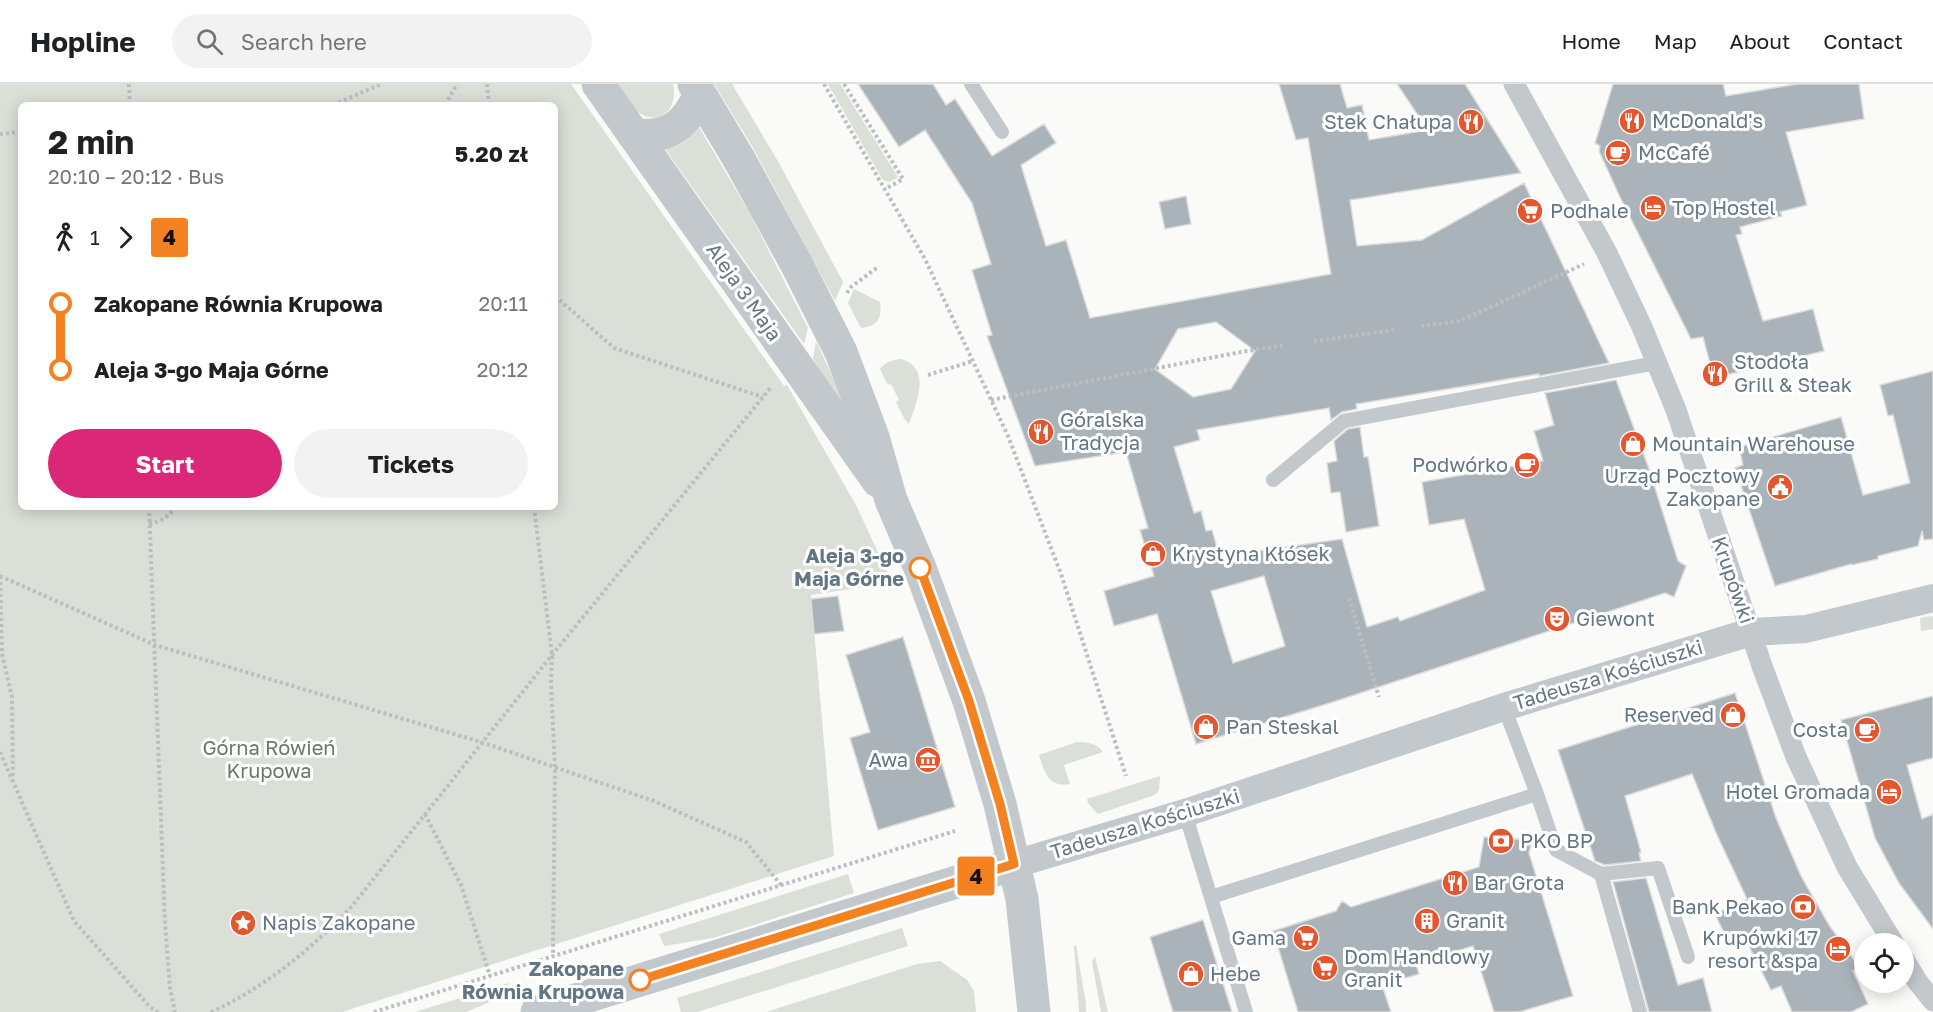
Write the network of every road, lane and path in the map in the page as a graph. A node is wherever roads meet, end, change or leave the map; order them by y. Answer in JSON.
{"nodes":[{"id":1,"x":129,"y":84,"type":"edge"},
{"id":2,"x":381,"y":84,"type":"edge"},
{"id":3,"x":457,"y":84,"type":"edge"},
{"id":4,"x":487,"y":84,"type":"edge"},
{"id":5,"x":598,"y":84,"type":"edge"},
{"id":6,"x":824,"y":84,"type":"edge"},
{"id":7,"x":844,"y":84,"type":"edge"},
{"id":8,"x":971,"y":84,"type":"edge"},
{"id":9,"x":1514,"y":84,"type":"edge"},
{"id":10,"x":697,"y":89,"type":"edge"},
{"id":11,"x":130,"y":102,"type":"edge"},
{"id":12,"x":340,"y":102,"type":"edge"},
{"id":13,"x":447,"y":102,"type":"edge"},
{"id":14,"x":489,"y":102,"type":"edge"},
{"id":15,"x":18,"y":132,"type":"edge"},
{"id":16,"x":1002,"y":132,"type":"dead end"},
{"id":17,"x":0,"y":134,"type":"edge"},
{"id":18,"x":633,"y":134,"type":"junction"},
{"id":19,"x":885,"y":189,"type":"junction"},
{"id":20,"x":878,"y":267,"type":"dead end"},
{"id":21,"x":1567,"y":272,"type":"dead end"},
{"id":22,"x":846,"y":296,"type":"dead end"},
{"id":23,"x":558,"y":299,"type":"edge"},
{"id":24,"x":1421,"y":326,"type":"dead end"},
{"id":25,"x":1394,"y":330,"type":"dead end"},
{"id":26,"x":1314,"y":341,"type":"dead end"},
{"id":27,"x":1285,"y":345,"type":"dead end"},
{"id":28,"x":973,"y":361,"type":"junction"},
{"id":29,"x":1656,"y":363,"type":"junction"},
{"id":30,"x":928,"y":375,"type":"dead end"},
{"id":31,"x":775,"y":383,"type":"dead end"},
{"id":32,"x":763,"y":397,"type":"junction"},
{"id":33,"x":991,"y":400,"type":"junction"},
{"id":34,"x":1273,"y":480,"type":"dead end"},
{"id":35,"x":891,"y":500,"type":"junction"},
{"id":36,"x":148,"y":510,"type":"edge"},
{"id":37,"x":173,"y":510,"type":"edge"},
{"id":38,"x":534,"y":510,"type":"edge"},
{"id":39,"x":149,"y":524,"type":"junction"},
{"id":40,"x":0,"y":576,"type":"edge"},
{"id":41,"x":1349,"y":598,"type":"dead end"},
{"id":42,"x":1933,"y":598,"type":"edge"},
{"id":43,"x":1751,"y":632,"type":"junction"},
{"id":44,"x":155,"y":645,"type":"junction"},
{"id":45,"x":552,"y":654,"type":"junction"},
{"id":46,"x":1379,"y":697,"type":"dead end"},
{"id":47,"x":1504,"y":707,"type":"junction"},
{"id":48,"x":481,"y":742,"type":"junction"},
{"id":49,"x":0,"y":752,"type":"edge"},
{"id":50,"x":555,"y":768,"type":"junction"},
{"id":51,"x":1126,"y":776,"type":"dead end"},
{"id":52,"x":13,"y":783,"type":"junction"},
{"id":53,"x":1537,"y":794,"type":"junction"},
{"id":54,"x":1185,"y":813,"type":"junction"},
{"id":55,"x":425,"y":814,"type":"junction"},
{"id":56,"x":955,"y":831,"type":"dead end"},
{"id":57,"x":1014,"y":864,"type":"junction"},
{"id":58,"x":1601,"y":874,"type":"junction"},
{"id":59,"x":781,"y":885,"type":"junction"},
{"id":60,"x":1210,"y":897,"type":"junction"},
{"id":61,"x":1887,"y":933,"type":"edge"},
{"id":62,"x":553,"y":956,"type":"junction"},
{"id":63,"x":1688,"y":957,"type":"dead end"},
{"id":64,"x":490,"y":976,"type":"junction"},
{"id":65,"x":1914,"y":976,"type":"edge"},
{"id":66,"x":1933,"y":1001,"type":"edge"},
{"id":67,"x":158,"y":1012,"type":"edge"},
{"id":68,"x":176,"y":1012,"type":"edge"},
{"id":69,"x":211,"y":1012,"type":"edge"},
{"id":70,"x":374,"y":1012,"type":"edge"},
{"id":71,"x":537,"y":1012,"type":"edge"},
{"id":72,"x":1034,"y":1012,"type":"edge"},
{"id":73,"x":1246,"y":1012,"type":"edge"},
{"id":74,"x":1640,"y":1012,"type":"edge"}],
"edges":[{"from":1,"to":11,"type":"path"},
{"from":2,"to":12,"type":"path"},
{"from":3,"to":13,"type":"path"},
{"from":4,"to":14,"type":"path"},
{"from":5,"to":18,"type":"street","name":"Aleja 3 Maja"},
{"from":6,"to":19,"type":"path"},
{"from":7,"to":19,"type":"path"},
{"from":8,"to":16,"type":"lane"},
{"from":9,"to":29,"type":"street","name":"Krupówki"},
{"from":10,"to":18,"type":"street"},
{"from":10,"to":35,"type":"street","name":"Aleja 3 Maja"},
{"from":15,"to":17,"type":"path"},
{"from":18,"to":35,"type":"street","name":"Aleja 3 Maja"},
{"from":19,"to":28,"type":"path"},
{"from":20,"to":22,"type":"path"},
{"from":21,"to":24,"type":"path"},
{"from":23,"to":32,"type":"path"},
{"from":25,"to":26,"type":"path"},
{"from":27,"to":33,"type":"path"},
{"from":28,"to":30,"type":"path"},
{"from":28,"to":33,"type":"path"},
{"from":29,"to":34,"type":"lane"},
{"from":29,"to":43,"type":"street","name":"Krupówki"},
{"from":31,"to":32,"type":"path"},
{"from":32,"to":45,"type":"path"},
{"from":33,"to":51,"type":"path"},
{"from":35,"to":57,"type":"street","name":"Aleja 3 Maja"},
{"from":36,"to":39,"type":"path"},
{"from":37,"to":39,"type":"path"},
{"from":38,"to":45,"type":"path"},
{"from":39,"to":44,"type":"path"},
{"from":40,"to":44,"type":"path"},
{"from":40,"to":52,"type":"path"},
{"from":41,"to":46,"type":"path"},
{"from":42,"to":43,"type":"street","name":"Tadeusza Kościuszki"},
{"from":43,"to":47,"type":"street","name":"Tadeusza Kościuszki"},
{"from":43,"to":61,"type":"street","name":"Krupówki"},
{"from":44,"to":48,"type":"path"},
{"from":44,"to":68,"type":"path"},
{"from":45,"to":48,"type":"path"},
{"from":45,"to":50,"type":"path"},
{"from":47,"to":53,"type":"lane"},
{"from":47,"to":54,"type":"street","name":"Tadeusza Kościuszki"},
{"from":48,"to":50,"type":"path"},
{"from":48,"to":55,"type":"path"},
{"from":49,"to":52,"type":"path"},
{"from":50,"to":59,"type":"path"},
{"from":50,"to":62,"type":"path"},
{"from":52,"to":67,"type":"path"},
{"from":53,"to":58,"type":"lane"},
{"from":53,"to":60,"type":"lane"},
{"from":54,"to":57,"type":"street","name":"Tadeusza Kościuszki"},
{"from":54,"to":60,"type":"lane"},
{"from":55,"to":64,"type":"path"},
{"from":55,"to":69,"type":"path"},
{"from":56,"to":59,"type":"path"},
{"from":57,"to":71,"type":"street","name":"Tadeusza Kościuszki"},
{"from":57,"to":72,"type":"street","name":"Aleja 3 Maja"},
{"from":58,"to":63,"type":"lane"},
{"from":58,"to":74,"type":"lane"},
{"from":59,"to":62,"type":"path"},
{"from":60,"to":73,"type":"lane"},
{"from":62,"to":64,"type":"path"},
{"from":64,"to":70,"type":"path"},
{"from":65,"to":66,"type":"street"}]}
